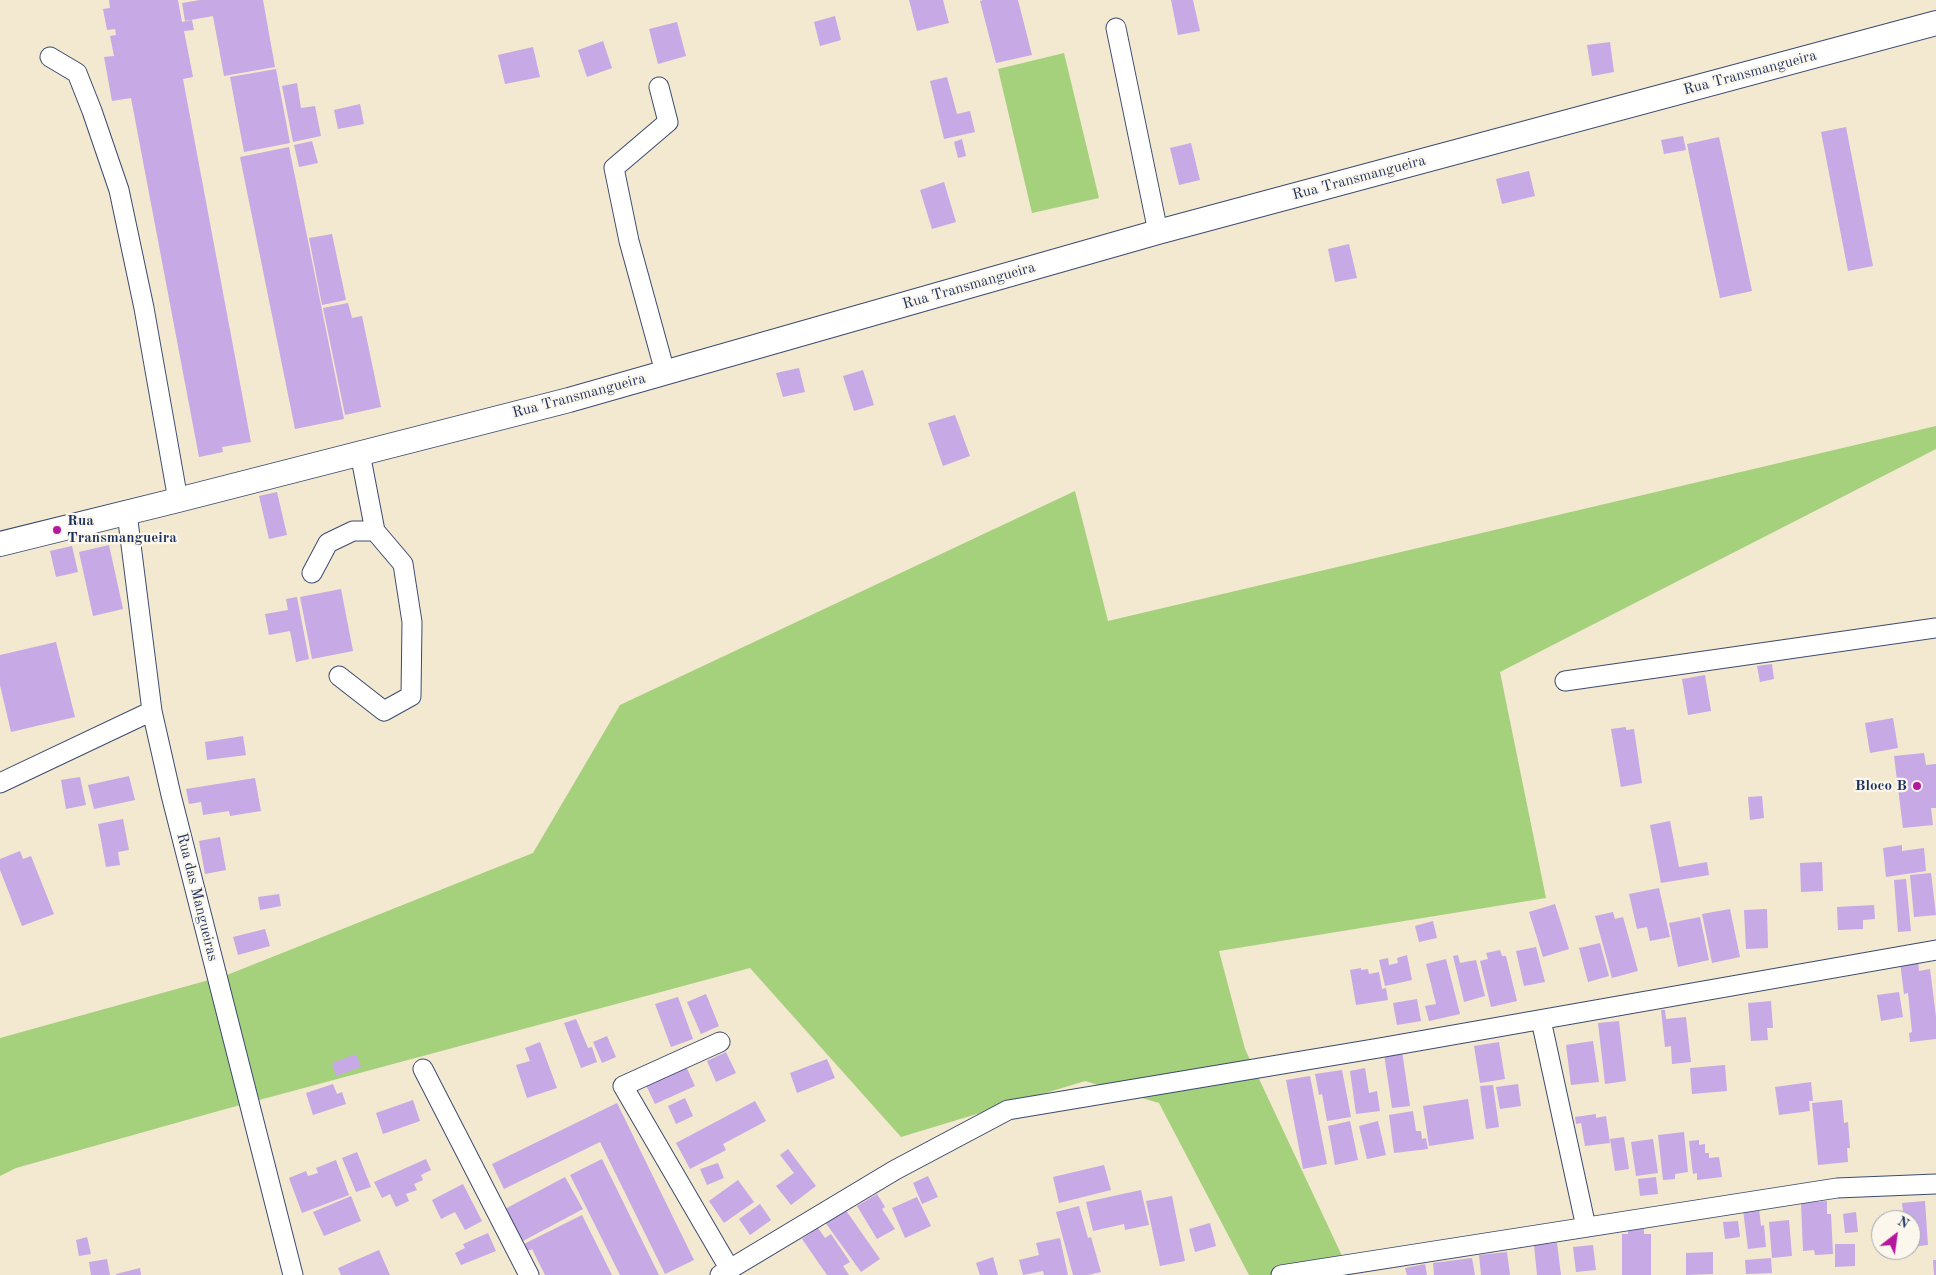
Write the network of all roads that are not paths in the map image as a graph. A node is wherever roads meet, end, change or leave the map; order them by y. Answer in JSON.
{"nodes":[{"id":1,"x":1936,"y":23,"type":"edge"},
{"id":2,"x":1116,"y":28,"type":"dead end"},
{"id":3,"x":50,"y":57,"type":"dead end"},
{"id":4,"x":659,"y":87,"type":"dead end"},
{"id":5,"x":1158,"y":232,"type":"junction"},
{"id":6,"x":665,"y":372,"type":"junction"},
{"id":7,"x":360,"y":453,"type":"junction"},
{"id":8,"x":178,"y":500,"type":"junction"},
{"id":9,"x":127,"y":513,"type":"junction"},
{"id":10,"x":375,"y":531,"type":"junction"},
{"id":11,"x":0,"y":544,"type":"edge"},
{"id":12,"x":312,"y":573,"type":"dead end"},
{"id":13,"x":1936,"y":628,"type":"edge"},
{"id":14,"x":338,"y":676,"type":"dead end"},
{"id":15,"x":1565,"y":681,"type":"dead end"},
{"id":16,"x":152,"y":712,"type":"junction"},
{"id":17,"x":0,"y":783,"type":"edge"},
{"id":18,"x":1936,"y":950,"type":"edge"},
{"id":19,"x":1541,"y":1020,"type":"junction"},
{"id":20,"x":720,"y":1042,"type":"dead end"},
{"id":21,"x":423,"y":1068,"type":"dead end"},
{"id":22,"x":1936,"y":1184,"type":"edge"},
{"id":23,"x":1586,"y":1227,"type":"junction"},
{"id":24,"x":725,"y":1272,"type":"edge"},
{"id":25,"x":293,"y":1275,"type":"edge"},
{"id":26,"x":529,"y":1275,"type":"edge"},
{"id":27,"x":1281,"y":1275,"type":"edge"}],
"edges":[{"from":1,"to":5,"type":"street","name":"Rua Transmangueira"},
{"from":2,"to":5,"type":"street"},
{"from":3,"to":8,"type":"street"},
{"from":4,"to":6,"type":"street"},
{"from":5,"to":6,"type":"street","name":"Rua Transmangueira"},
{"from":6,"to":7,"type":"street","name":"Rua Transmangueira"},
{"from":7,"to":8,"type":"street","name":"Rua Transmangueira"},
{"from":7,"to":10,"type":"street"},
{"from":8,"to":9,"type":"street","name":"Rua Transmangueira"},
{"from":9,"to":11,"type":"street","name":"Rua Transmangueira"},
{"from":9,"to":16,"type":"street","name":"Rua das Mangueiras"},
{"from":10,"to":12,"type":"street"},
{"from":10,"to":14,"type":"street"},
{"from":13,"to":15,"type":"street"},
{"from":16,"to":17,"type":"street"},
{"from":16,"to":25,"type":"street","name":"Rua das Mangueiras"},
{"from":18,"to":19,"type":"street"},
{"from":19,"to":23,"type":"street"},
{"from":19,"to":24,"type":"street"},
{"from":20,"to":24,"type":"street"},
{"from":21,"to":26,"type":"street"},
{"from":22,"to":23,"type":"street"},
{"from":23,"to":27,"type":"street"}]}
